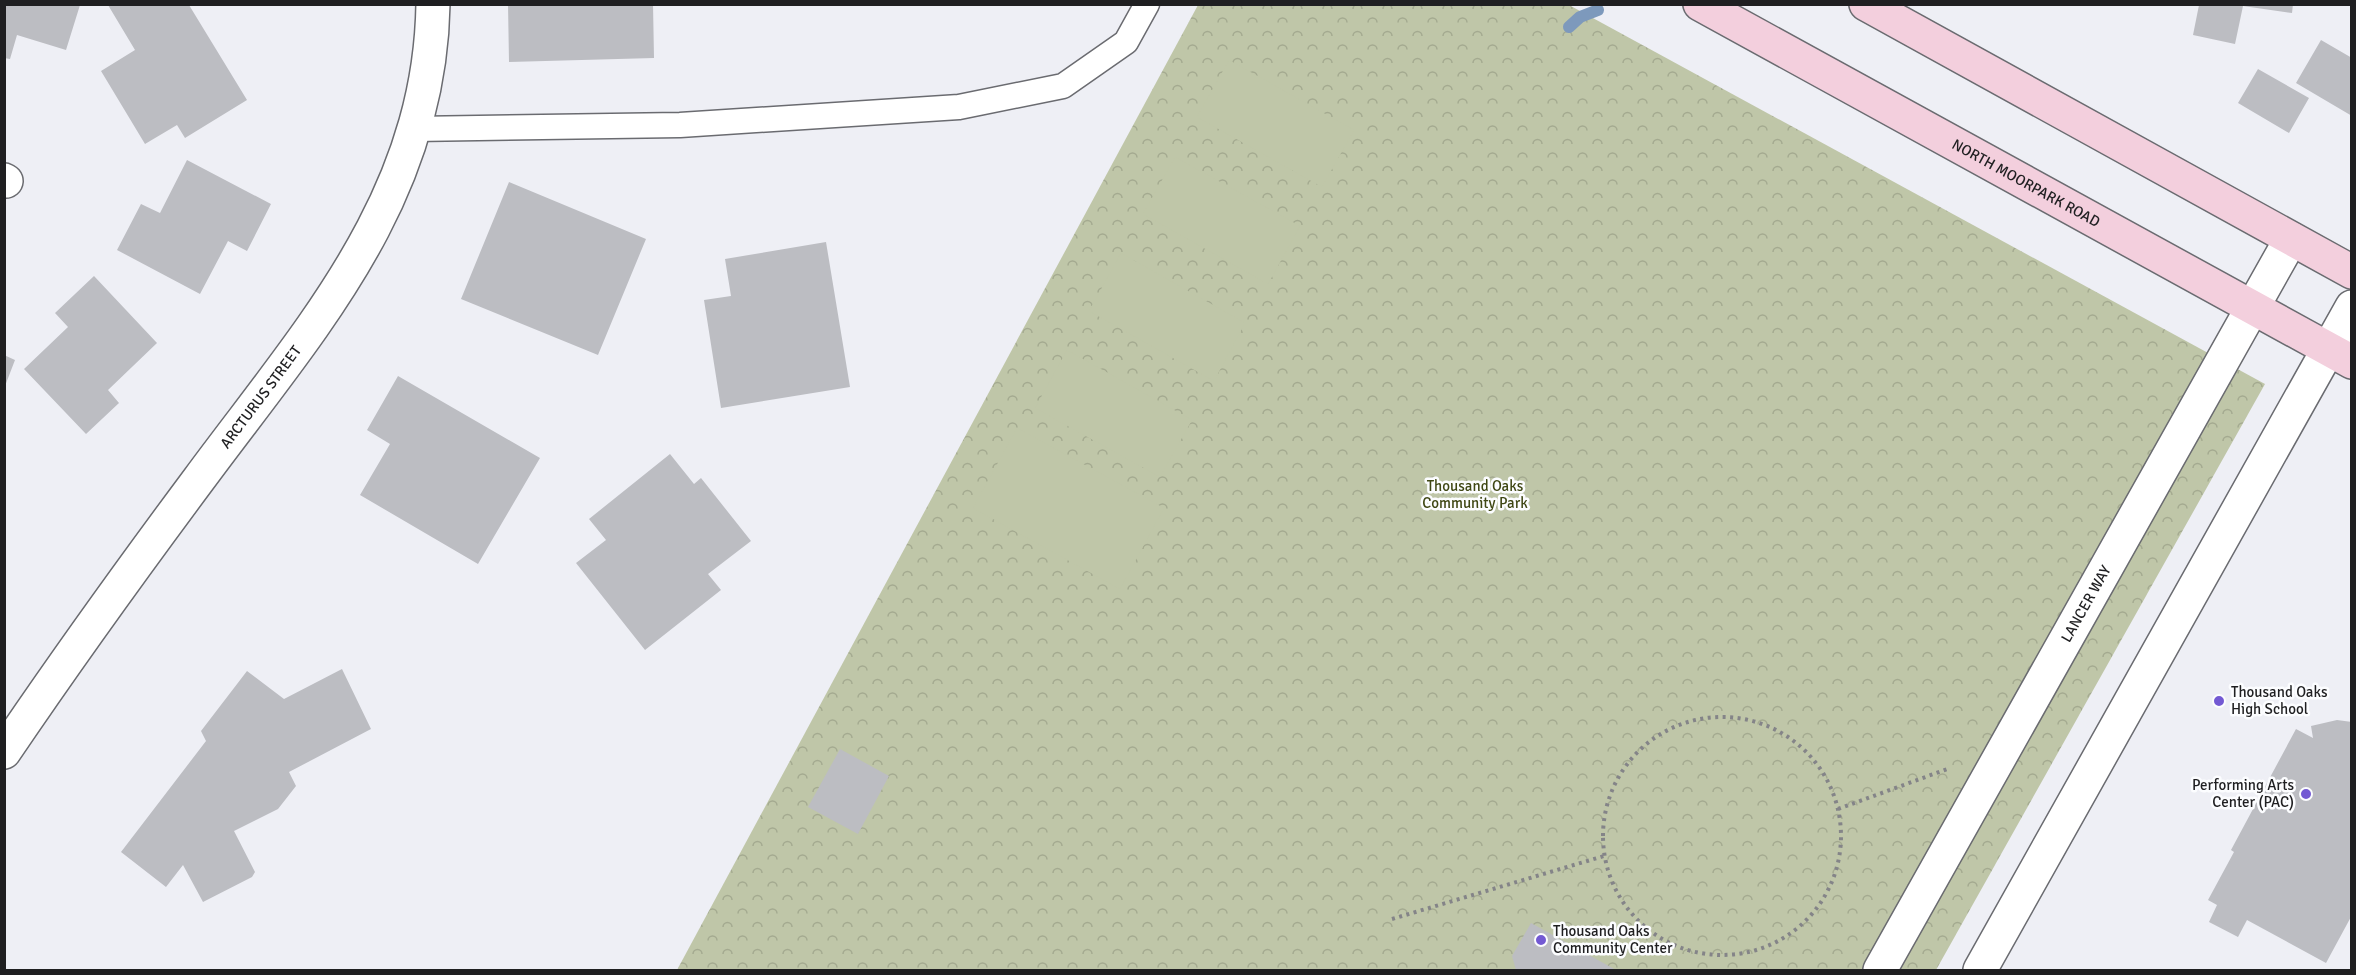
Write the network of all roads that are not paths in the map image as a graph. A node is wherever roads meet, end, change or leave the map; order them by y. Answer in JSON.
{"nodes":[{"id":1,"x":433,"y":4,"type":"edge"},
{"id":2,"x":1147,"y":4,"type":"edge"},
{"id":3,"x":1700,"y":4,"type":"edge"},
{"id":4,"x":1866,"y":4,"type":"edge"},
{"id":5,"x":414,"y":129,"type":"junction"},
{"id":6,"x":2291,"y":239,"type":"junction"},
{"id":7,"x":2352,"y":272,"type":"edge"},
{"id":8,"x":2352,"y":307,"type":"edge"},
{"id":9,"x":2252,"y":309,"type":"junction"},
{"id":10,"x":2340,"y":356,"type":"edge"},
{"id":11,"x":4,"y":752,"type":"edge"},
{"id":12,"x":1880,"y":970,"type":"edge"},
{"id":13,"x":1980,"y":970,"type":"edge"}],
"edges":[{"from":1,"to":5,"type":"street","name":"ARCTURUS STREET"},
{"from":2,"to":5,"type":"lane"},
{"from":3,"to":9,"type":"main road","name":"NORTH MOORPARK ROAD"},
{"from":4,"to":6,"type":"main road"},
{"from":5,"to":11,"type":"street","name":"ARCTURUS STREET"},
{"from":6,"to":7,"type":"main road"},
{"from":6,"to":9,"type":"street","name":"LANCER WAY"},
{"from":8,"to":10,"type":"street"},
{"from":9,"to":10,"type":"main road","name":"NORTH MOORPARK ROAD"},
{"from":9,"to":12,"type":"street","name":"LANCER WAY"},
{"from":10,"to":13,"type":"street"}]}
